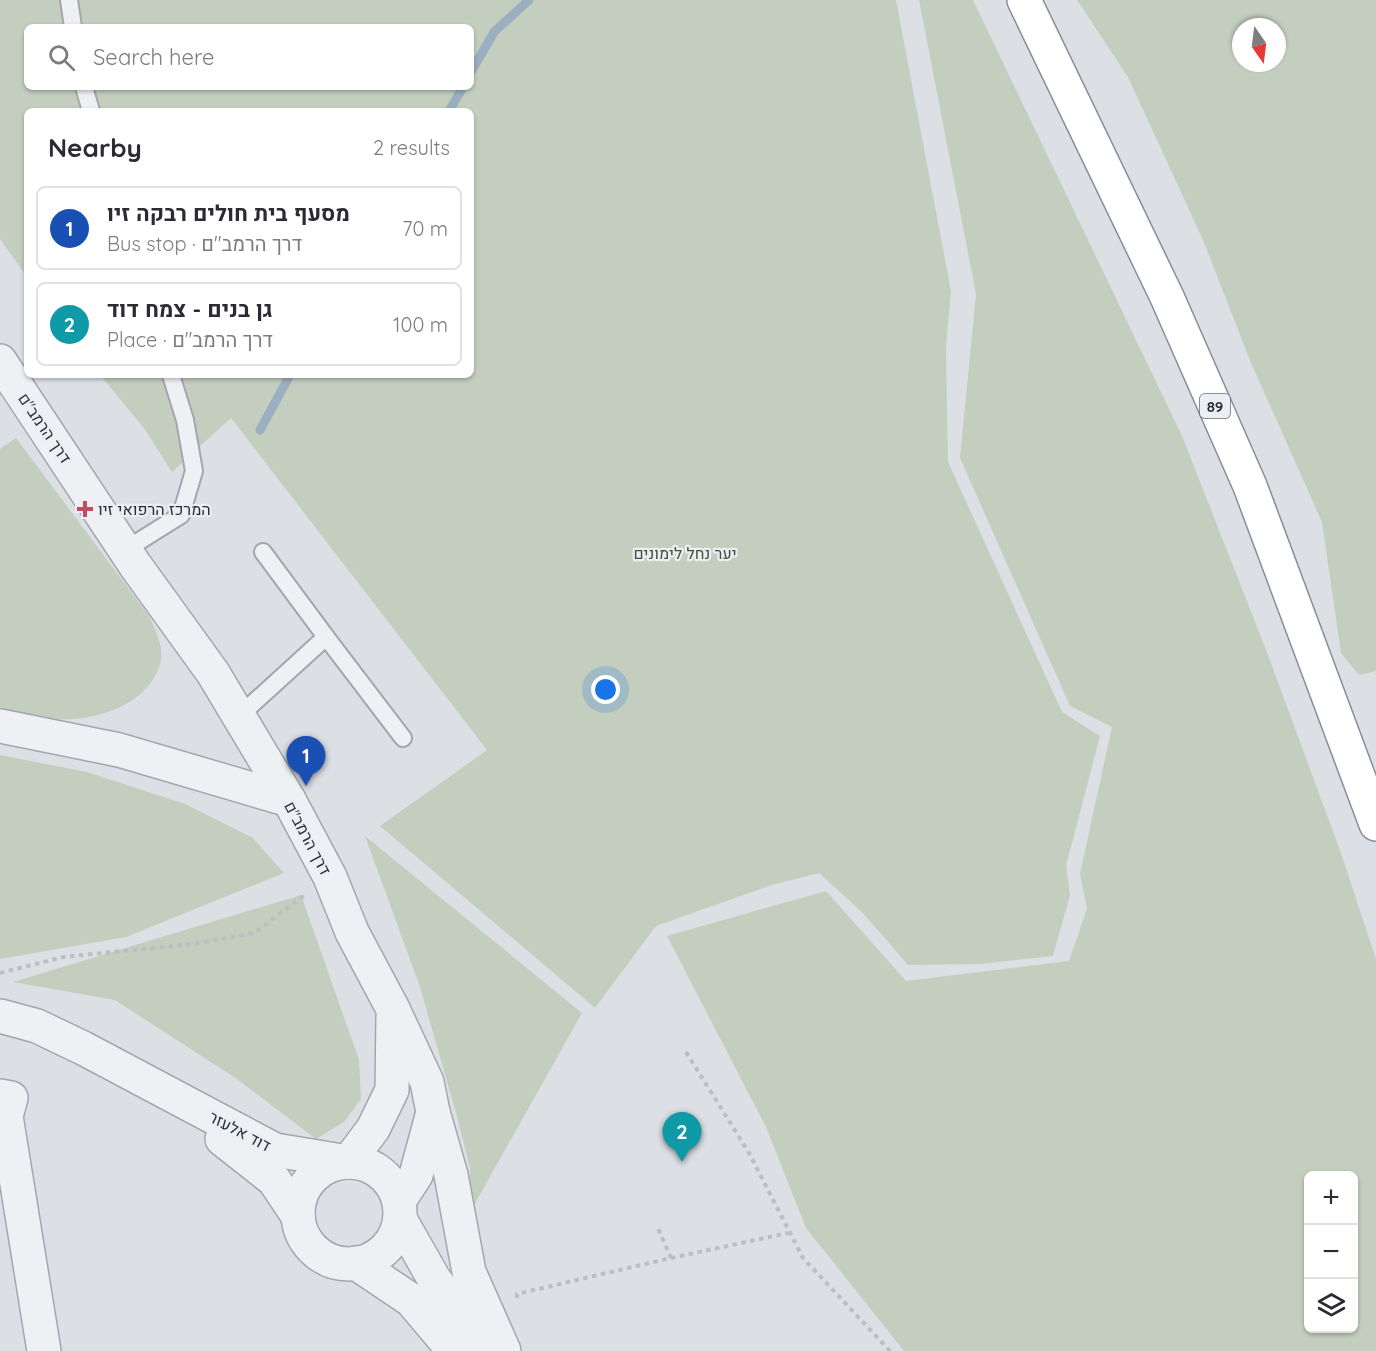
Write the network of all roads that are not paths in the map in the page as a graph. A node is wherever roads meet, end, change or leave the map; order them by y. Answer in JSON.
{"nodes":[{"id":1,"x":69,"y":0,"type":"edge"},
{"id":2,"x":1024,"y":0,"type":"edge"},
{"id":3,"x":73,"y":24,"type":"edge"},
{"id":4,"x":85,"y":90,"type":"edge"},
{"id":5,"x":90,"y":108,"type":"edge"},
{"id":6,"x":0,"y":361,"type":"edge"},
{"id":7,"x":172,"y":378,"type":"edge"},
{"id":8,"x":263,"y":552,"type":"dead end"},
{"id":9,"x":132,"y":559,"type":"junction"},
{"id":10,"x":326,"y":637,"type":"junction"},
{"id":11,"x":238,"y":717,"type":"junction"},
{"id":12,"x":0,"y":726,"type":"edge"},
{"id":13,"x":403,"y":738,"type":"dead end"},
{"id":14,"x":288,"y":800,"type":"junction"},
{"id":15,"x":1376,"y":824,"type":"edge"},
{"id":16,"x":393,"y":1009,"type":"junction"},
{"id":17,"x":0,"y":1016,"type":"edge"},
{"id":18,"x":139,"y":1077,"type":"junction"},
{"id":19,"x":0,"y":1095,"type":"edge"},
{"id":20,"x":433,"y":1112,"type":"junction"},
{"id":21,"x":348,"y":1162,"type":"junction"},
{"id":22,"x":399,"y":1210,"type":"junction"},
{"id":23,"x":298,"y":1216,"type":"junction"},
{"id":24,"x":356,"y":1263,"type":"junction"},
{"id":25,"x":44,"y":1351,"type":"edge"},
{"id":26,"x":454,"y":1351,"type":"edge"},
{"id":27,"x":488,"y":1351,"type":"edge"},
{"id":28,"x":504,"y":1351,"type":"edge"}],
"edges":[{"from":1,"to":3,"type":"lane"},
{"from":2,"to":15,"type":"highway","number":"89"},
{"from":4,"to":5,"type":"lane"},
{"from":6,"to":9,"type":"street","name":"דרך הרמב\"ם"},
{"from":7,"to":9,"type":"lane"},
{"from":8,"to":10,"type":"lane"},
{"from":9,"to":11,"type":"street","name":"דרך הרמב\"ם"},
{"from":10,"to":11,"type":"lane"},
{"from":10,"to":13,"type":"lane"},
{"from":11,"to":14,"type":"street","name":"דרך הרמב\"ם"},
{"from":12,"to":14,"type":"street"},
{"from":14,"to":16,"type":"street","name":"דרך הרמב\"ם"},
{"from":16,"to":20,"type":"street","name":"דרך הרמב\"ם"},
{"from":16,"to":21,"type":"street","name":"דרך הרמב\"ם"},
{"from":17,"to":18,"type":"street","name":"דוד אלעזר"},
{"from":18,"to":21,"type":"street","name":"דוד אלעזר"},
{"from":18,"to":23,"type":"street","name":"דוד אלעזר"},
{"from":19,"to":25,"type":"street"},
{"from":20,"to":22,"type":"street","name":"דרך הרמב\"ם"},
{"from":20,"to":28,"type":"street"},
{"from":21,"to":22,"type":"street"},
{"from":21,"to":23,"type":"street"},
{"from":22,"to":24,"type":"street"},
{"from":22,"to":27,"type":"street"},
{"from":23,"to":24,"type":"street"},
{"from":24,"to":26,"type":"street"}]}
